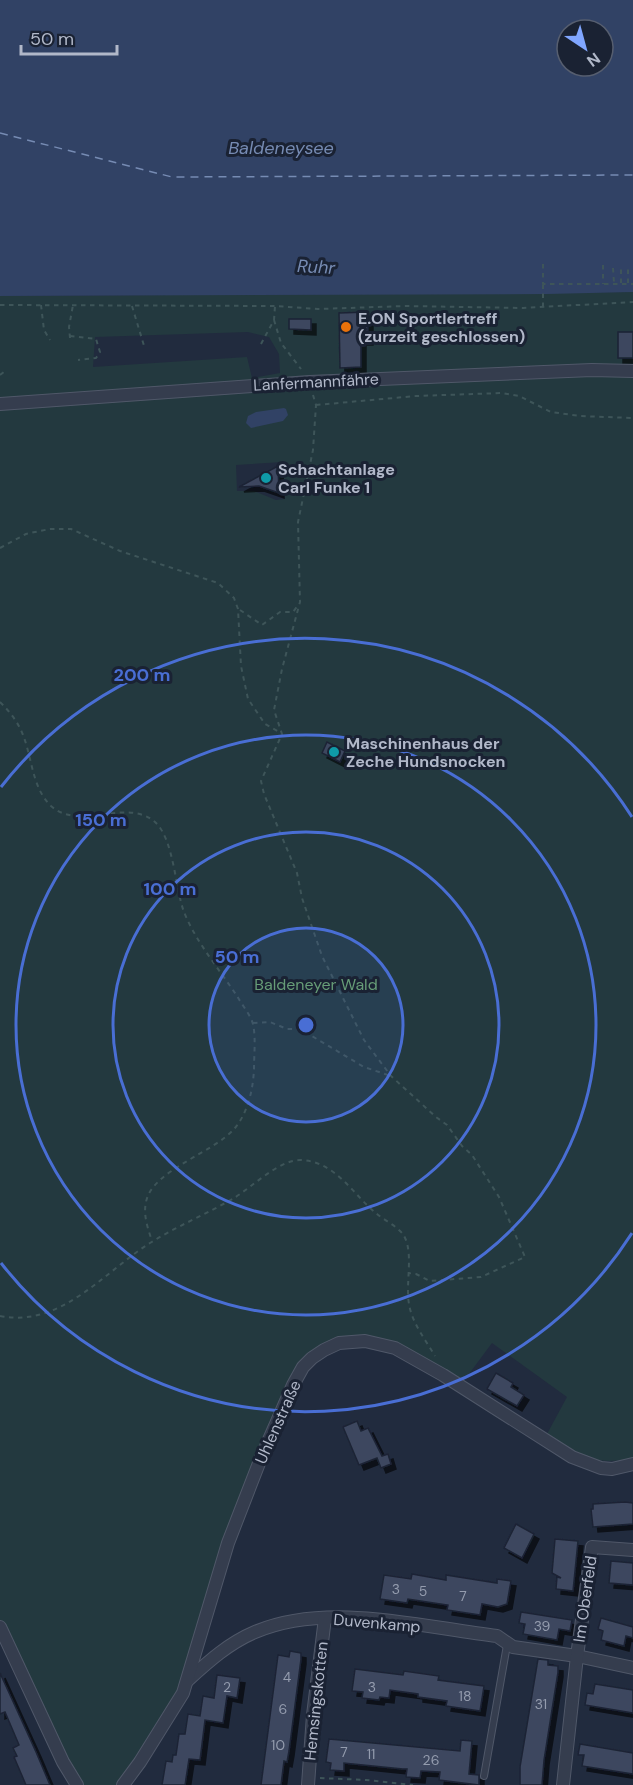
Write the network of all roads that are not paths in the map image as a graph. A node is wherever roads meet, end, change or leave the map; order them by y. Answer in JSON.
{"nodes":[{"id":1,"x":633,"y":371,"type":"edge"},
{"id":2,"x":0,"y":404,"type":"edge"},
{"id":3,"x":633,"y":1464,"type":"edge"},
{"id":4,"x":633,"y":1550,"type":"edge"},
{"id":5,"x":325,"y":1618,"type":"junction"},
{"id":6,"x":0,"y":1627,"type":"edge"},
{"id":7,"x":510,"y":1646,"type":"junction"},
{"id":8,"x":577,"y":1656,"type":"junction"},
{"id":9,"x":633,"y":1668,"type":"edge"},
{"id":10,"x":188,"y":1680,"type":"junction"},
{"id":11,"x":484,"y":1776,"type":"dead end"},
{"id":12,"x":308,"y":1781,"type":"edge"},
{"id":13,"x":77,"y":1785,"type":"edge"},
{"id":14,"x":123,"y":1785,"type":"edge"},
{"id":15,"x":563,"y":1785,"type":"edge"}],
"edges":[{"from":1,"to":2,"type":"street","name":"Lanfermannfähre"},
{"from":3,"to":10,"type":"street","name":"Uhlenstraße"},
{"from":4,"to":8,"type":"street","name":"Im Oberfeld"},
{"from":5,"to":7,"type":"street","name":"Duvenkamp"},
{"from":5,"to":10,"type":"street","name":"Duvenkamp"},
{"from":5,"to":12,"type":"street","name":"Hemsingskotten"},
{"from":6,"to":13,"type":"street"},
{"from":7,"to":8,"type":"street","name":"Im Oberfeld"},
{"from":7,"to":11,"type":"lane"},
{"from":8,"to":9,"type":"street","name":"Im Oberfeld"},
{"from":8,"to":15,"type":"street","name":"Im Oberfeld"},
{"from":10,"to":14,"type":"street","name":"Uhlenstraße"}]}
